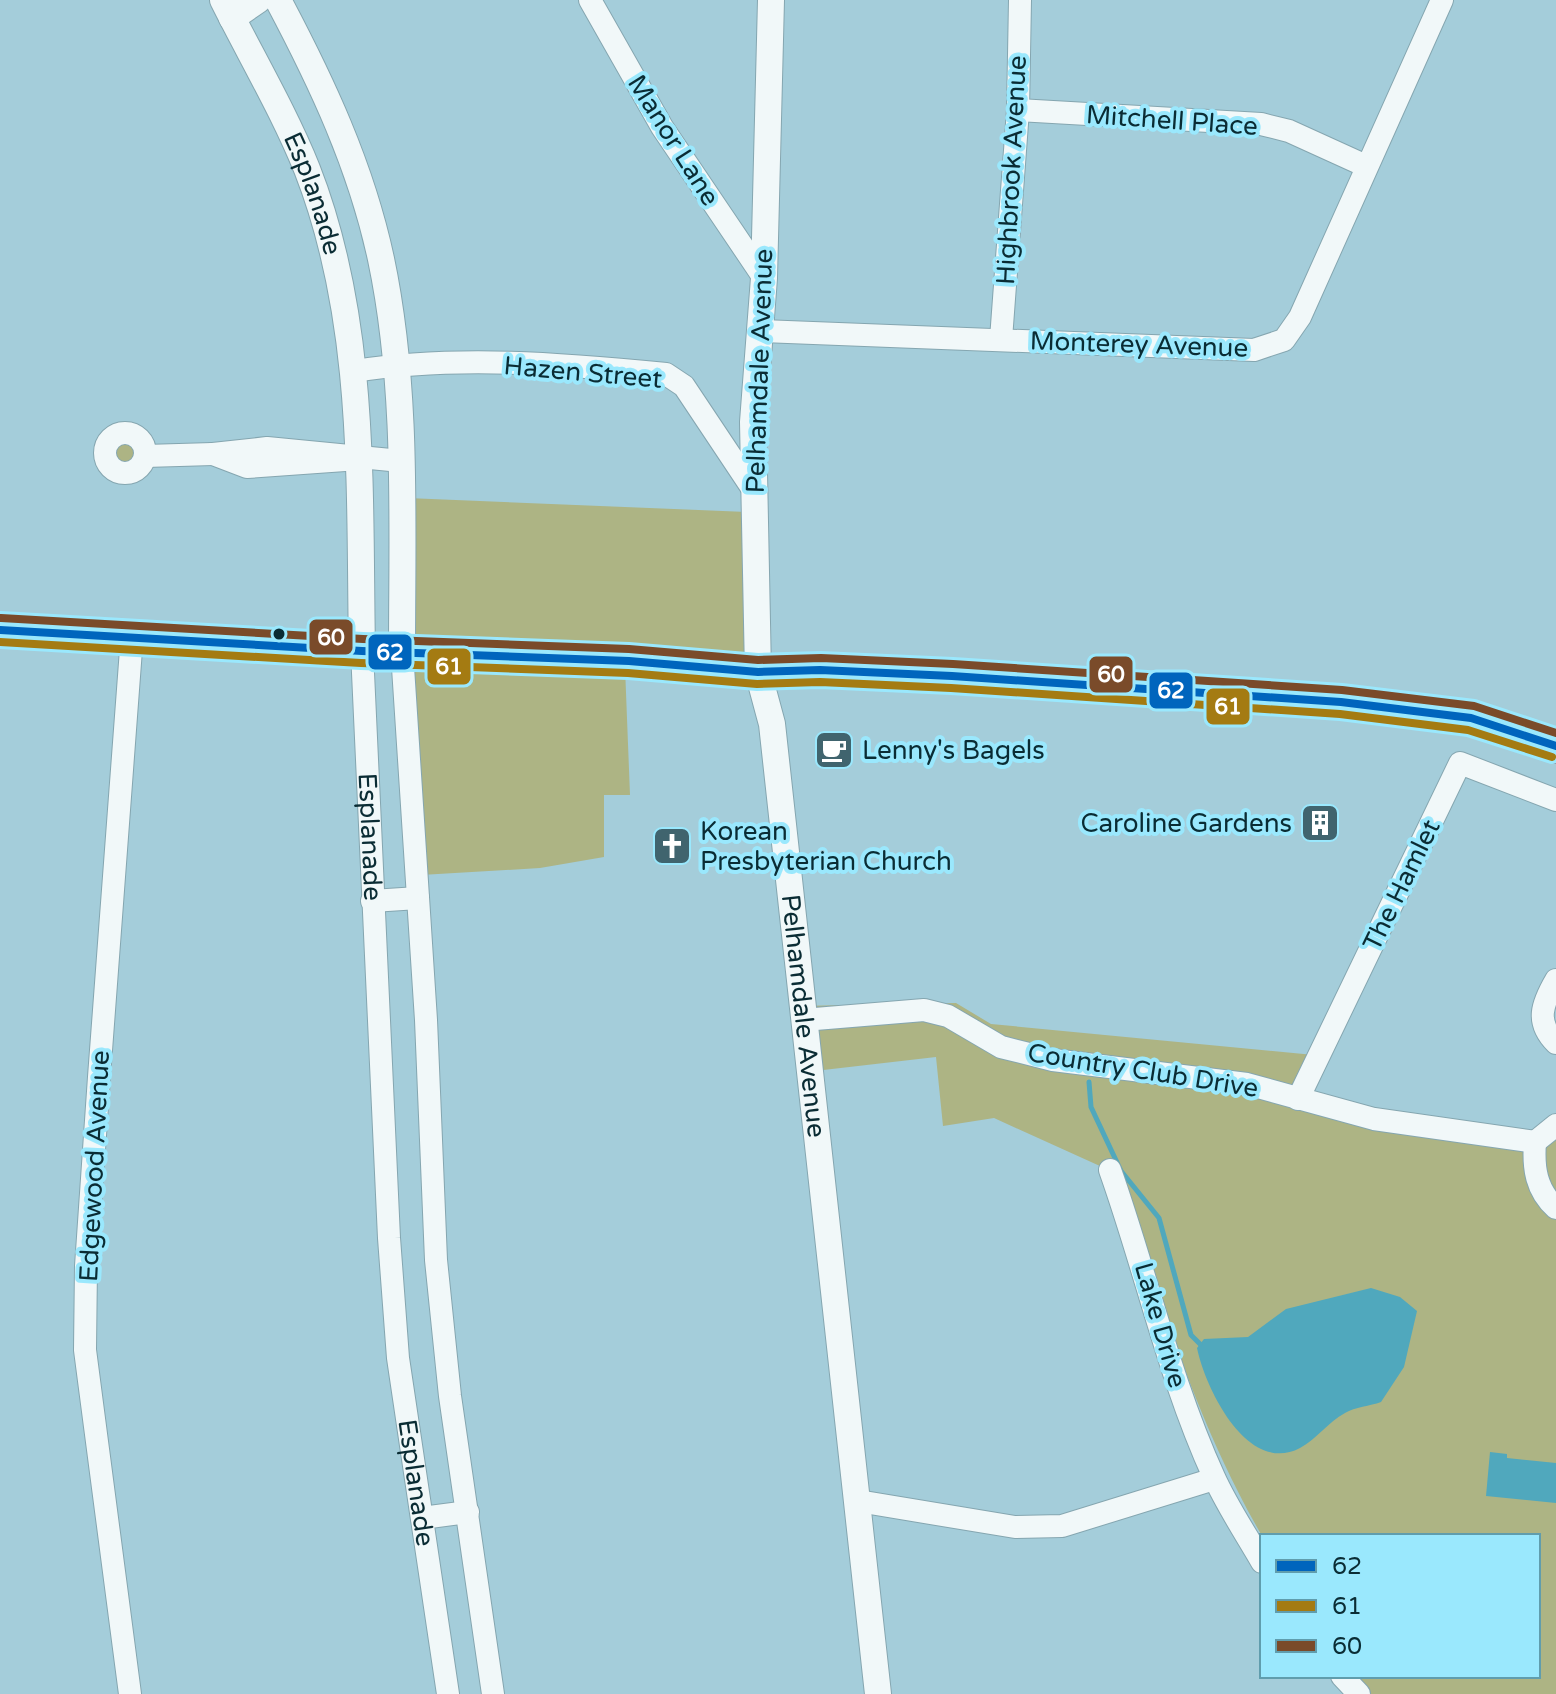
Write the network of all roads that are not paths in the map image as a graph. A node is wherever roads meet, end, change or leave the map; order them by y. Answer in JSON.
{"nodes":[{"id":1,"x":258,"y":0,"type":"edge"},
{"id":2,"x":278,"y":0,"type":"edge"},
{"id":3,"x":590,"y":0,"type":"edge"},
{"id":4,"x":771,"y":0,"type":"edge"},
{"id":5,"x":1020,"y":0,"type":"edge"},
{"id":6,"x":1442,"y":0,"type":"edge"},
{"id":7,"x":228,"y":9,"type":"edge"},
{"id":8,"x":1018,"y":110,"type":"junction"},
{"id":9,"x":1366,"y":166,"type":"junction"},
{"id":10,"x":764,"y":278,"type":"junction"},
{"id":11,"x":760,"y":331,"type":"junction"},
{"id":12,"x":1001,"y":339,"type":"junction"},
{"id":13,"x":396,"y":365,"type":"junction"},
{"id":14,"x":355,"y":371,"type":"junction"},
{"id":15,"x":145,"y":456,"type":"dead end"},
{"id":16,"x":359,"y":459,"type":"junction"},
{"id":17,"x":401,"y":461,"type":"junction"},
{"id":18,"x":754,"y":491,"type":"junction"},
{"id":19,"x":0,"y":630,"type":"edge"},
{"id":20,"x":132,"y":636,"type":"junction"},
{"id":21,"x":362,"y":651,"type":"junction"},
{"id":22,"x":402,"y":652,"type":"junction"},
{"id":23,"x":758,"y":672,"type":"junction"},
{"id":24,"x":1556,"y":746,"type":"edge"},
{"id":25,"x":1556,"y":800,"type":"edge"},
{"id":26,"x":418,"y":898,"type":"junction"},
{"id":27,"x":372,"y":901,"type":"junction"},
{"id":28,"x":1556,"y":980,"type":"edge"},
{"id":29,"x":803,"y":1020,"type":"junction"},
{"id":30,"x":1556,"y":1043,"type":"edge"},
{"id":31,"x":1298,"y":1099,"type":"junction"},
{"id":32,"x":1556,"y":1125,"type":"edge"},
{"id":33,"x":1535,"y":1142,"type":"junction"},
{"id":34,"x":1110,"y":1170,"type":"dead end"},
{"id":35,"x":1556,"y":1208,"type":"edge"},
{"id":36,"x":1214,"y":1479,"type":"junction"},
{"id":37,"x":858,"y":1501,"type":"junction"},
{"id":38,"x":468,"y":1512,"type":"junction"},
{"id":39,"x":422,"y":1518,"type":"junction"},
{"id":40,"x":1260,"y":1559,"type":"edge"},
{"id":41,"x":1344,"y":1678,"type":"edge"},
{"id":42,"x":130,"y":1694,"type":"edge"},
{"id":43,"x":448,"y":1694,"type":"edge"},
{"id":44,"x":493,"y":1694,"type":"edge"},
{"id":45,"x":878,"y":1694,"type":"edge"},
{"id":46,"x":1359,"y":1694,"type":"edge"}],
"edges":[{"from":1,"to":7,"type":"street"},
{"from":2,"to":13,"type":"street","name":"Esplanade"},
{"from":3,"to":10,"type":"street","name":"Manor Lane"},
{"from":4,"to":10,"type":"street","name":"Pelhamdale Avenue"},
{"from":5,"to":8,"type":"street","name":"Highbrook Avenue"},
{"from":6,"to":9,"type":"street","name":"Monterey Avenue"},
{"from":7,"to":14,"type":"street","name":"Esplanade"},
{"from":8,"to":9,"type":"street","name":"Mitchell Place"},
{"from":8,"to":12,"type":"street","name":"Highbrook Avenue"},
{"from":9,"to":12,"type":"street","name":"Monterey Avenue"},
{"from":10,"to":11,"type":"street","name":"Pelhamdale Avenue"},
{"from":11,"to":12,"type":"street","name":"Monterey Avenue"},
{"from":11,"to":18,"type":"street","name":"Pelhamdale Avenue"},
{"from":13,"to":14,"type":"street","name":"Hazen Street"},
{"from":13,"to":17,"type":"street","name":"Esplanade"},
{"from":13,"to":18,"type":"street","name":"Hazen Street"},
{"from":14,"to":16,"type":"street","name":"Esplanade"},
{"from":15,"to":16,"type":"street"},
{"from":16,"to":17,"type":"street"},
{"from":16,"to":21,"type":"street","name":"Esplanade"},
{"from":17,"to":22,"type":"street","name":"Esplanade"},
{"from":18,"to":23,"type":"street","name":"Pelhamdale Avenue"},
{"from":19,"to":20,"type":"main road"},
{"from":20,"to":21,"type":"main road"},
{"from":20,"to":42,"type":"street","name":"Edgewood Avenue"},
{"from":21,"to":22,"type":"main road"},
{"from":21,"to":27,"type":"street","name":"Esplanade"},
{"from":22,"to":23,"type":"main road"},
{"from":22,"to":26,"type":"street","name":"Esplanade"},
{"from":23,"to":24,"type":"main road"},
{"from":23,"to":29,"type":"street","name":"Pelhamdale Avenue"},
{"from":25,"to":31,"type":"street","name":"The Hamlet"},
{"from":26,"to":27,"type":"street"},
{"from":26,"to":38,"type":"street","name":"Esplanade"},
{"from":27,"to":39,"type":"street","name":"Esplanade"},
{"from":28,"to":30,"type":"street"},
{"from":29,"to":31,"type":"street","name":"Country Club Drive"},
{"from":29,"to":37,"type":"street","name":"Pelhamdale Avenue"},
{"from":31,"to":33,"type":"street","name":"Country Club Drive"},
{"from":32,"to":33,"type":"street"},
{"from":33,"to":35,"type":"street"},
{"from":34,"to":36,"type":"street","name":"Lake Drive"},
{"from":36,"to":37,"type":"street"},
{"from":36,"to":40,"type":"street","name":"Lake Drive"},
{"from":37,"to":45,"type":"street","name":"Pelhamdale Avenue"},
{"from":38,"to":39,"type":"street"},
{"from":38,"to":44,"type":"street","name":"Esplanade"},
{"from":39,"to":43,"type":"street","name":"Esplanade"},
{"from":41,"to":46,"type":"street"}]}
